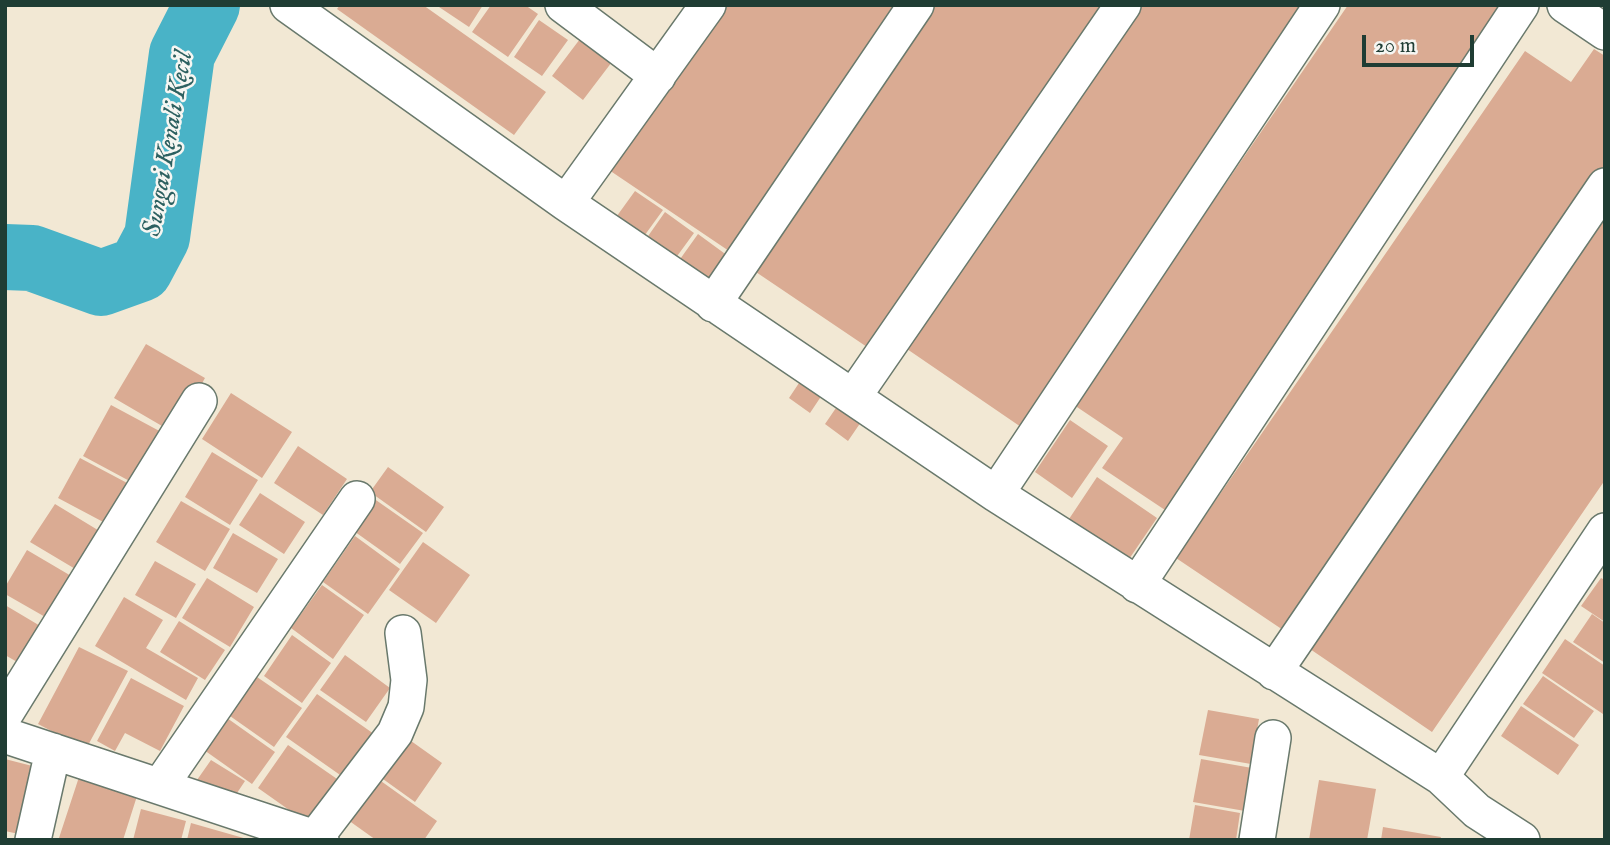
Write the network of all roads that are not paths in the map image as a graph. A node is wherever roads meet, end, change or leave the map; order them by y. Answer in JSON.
{"nodes":[{"id":1,"x":288,"y":5,"type":"edge"},
{"id":2,"x":563,"y":5,"type":"edge"},
{"id":3,"x":708,"y":5,"type":"edge"},
{"id":4,"x":916,"y":5,"type":"edge"},
{"id":5,"x":1123,"y":5,"type":"edge"},
{"id":6,"x":1322,"y":5,"type":"edge"},
{"id":7,"x":1521,"y":5,"type":"edge"},
{"id":8,"x":1565,"y":5,"type":"edge"},
{"id":9,"x":1605,"y":32,"type":"edge"},
{"id":10,"x":658,"y":76,"type":"junction"},
{"id":11,"x":1605,"y":186,"type":"edge"},
{"id":12,"x":566,"y":204,"type":"junction"},
{"id":13,"x":713,"y":304,"type":"junction"},
{"id":14,"x":853,"y":397,"type":"junction"},
{"id":15,"x":199,"y":401,"type":"dead end"},
{"id":16,"x":996,"y":494,"type":"junction"},
{"id":17,"x":357,"y":499,"type":"dead end"},
{"id":18,"x":1605,"y":531,"type":"edge"},
{"id":19,"x":1137,"y":585,"type":"junction"},
{"id":20,"x":402,"y":633,"type":"dead end"},
{"id":21,"x":1274,"y":673,"type":"junction"},
{"id":22,"x":5,"y":714,"type":"edge"},
{"id":23,"x":5,"y":732,"type":"edge"},
{"id":24,"x":1273,"y":738,"type":"dead end"},
{"id":25,"x":53,"y":751,"type":"junction"},
{"id":26,"x":1441,"y":777,"type":"junction"},
{"id":27,"x":160,"y":786,"type":"junction"},
{"id":28,"x":1474,"y":826,"type":"edge"},
{"id":29,"x":318,"y":839,"type":"edge"},
{"id":30,"x":33,"y":840,"type":"edge"},
{"id":31,"x":1257,"y":840,"type":"edge"},
{"id":32,"x":1522,"y":840,"type":"edge"}],
"edges":[{"from":1,"to":12,"type":"street"},
{"from":2,"to":10,"type":"street"},
{"from":3,"to":10,"type":"street"},
{"from":4,"to":13,"type":"street"},
{"from":5,"to":14,"type":"street"},
{"from":6,"to":16,"type":"street"},
{"from":7,"to":19,"type":"street"},
{"from":8,"to":9,"type":"street"},
{"from":10,"to":12,"type":"street"},
{"from":11,"to":21,"type":"street"},
{"from":12,"to":13,"type":"street"},
{"from":13,"to":14,"type":"street"},
{"from":14,"to":16,"type":"street"},
{"from":15,"to":22,"type":"street"},
{"from":16,"to":19,"type":"street"},
{"from":17,"to":27,"type":"street"},
{"from":18,"to":26,"type":"street"},
{"from":19,"to":21,"type":"street"},
{"from":20,"to":29,"type":"street"},
{"from":21,"to":26,"type":"street"},
{"from":23,"to":25,"type":"street"},
{"from":24,"to":31,"type":"street"},
{"from":25,"to":27,"type":"street"},
{"from":25,"to":30,"type":"street"},
{"from":26,"to":28,"type":"street"},
{"from":27,"to":29,"type":"street"},
{"from":28,"to":32,"type":"street"}]}
